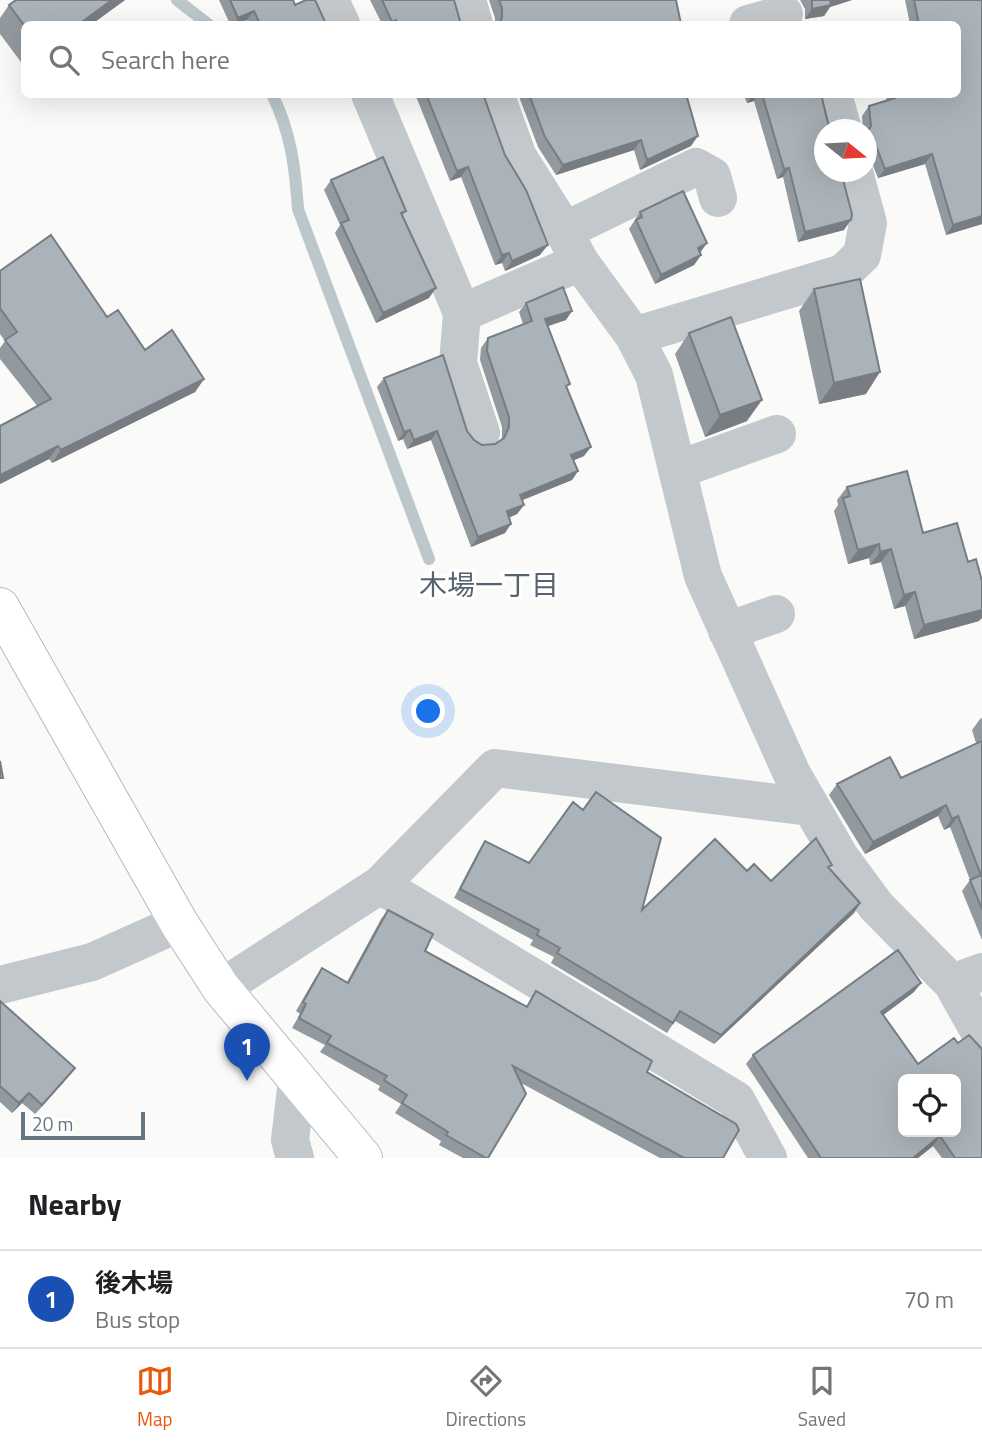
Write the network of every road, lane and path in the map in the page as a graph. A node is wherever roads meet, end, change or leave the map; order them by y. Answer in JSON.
{"nodes":[{"id":1,"x":330,"y":0,"type":"edge"},
{"id":2,"x":467,"y":0,"type":"edge"},
{"id":3,"x":784,"y":14,"type":"dead end"},
{"id":4,"x":340,"y":21,"type":"edge"},
{"id":5,"x":473,"y":21,"type":"edge"},
{"id":6,"x":759,"y":21,"type":"edge"},
{"id":7,"x":372,"y":98,"type":"edge"},
{"id":8,"x":496,"y":98,"type":"edge"},
{"id":9,"x":834,"y":98,"type":"edge"},
{"id":10,"x":840,"y":119,"type":"edge"},
{"id":11,"x":857,"y":182,"type":"edge"},
{"id":12,"x":718,"y":198,"type":"dead end"},
{"id":13,"x":572,"y":247,"type":"junction"},
{"id":14,"x":462,"y":313,"type":"junction"},
{"id":15,"x":634,"y":336,"type":"junction"},
{"id":16,"x":481,"y":433,"type":"dead end"},
{"id":17,"x":777,"y":434,"type":"dead end"},
{"id":18,"x":677,"y":470,"type":"junction"},
{"id":19,"x":0,"y":607,"type":"edge"},
{"id":20,"x":776,"y":614,"type":"dead end"},
{"id":21,"x":727,"y":631,"type":"junction"},
{"id":22,"x":810,"y":807,"type":"junction"},
{"id":23,"x":380,"y":885,"type":"junction"},
{"id":24,"x":179,"y":923,"type":"junction"},
{"id":25,"x":967,"y":977,"type":"edge"},
{"id":26,"x":0,"y":985,"type":"edge"},
{"id":27,"x":221,"y":988,"type":"junction"},
{"id":28,"x":982,"y":1036,"type":"edge"},
{"id":29,"x":297,"y":1080,"type":"junction"},
{"id":30,"x":295,"y":1158,"type":"edge"},
{"id":31,"x":363,"y":1158,"type":"edge"},
{"id":32,"x":768,"y":1158,"type":"edge"}],
"edges":[{"from":1,"to":4,"type":"street"},
{"from":2,"to":5,"type":"street"},
{"from":3,"to":6,"type":"street"},
{"from":7,"to":14,"type":"street"},
{"from":8,"to":13,"type":"street"},
{"from":9,"to":10,"type":"street"},
{"from":11,"to":15,"type":"street"},
{"from":12,"to":13,"type":"street"},
{"from":13,"to":14,"type":"street"},
{"from":13,"to":15,"type":"street"},
{"from":14,"to":16,"type":"street"},
{"from":15,"to":18,"type":"street"},
{"from":17,"to":18,"type":"street"},
{"from":18,"to":21,"type":"street"},
{"from":19,"to":24,"type":"street"},
{"from":20,"to":21,"type":"street"},
{"from":21,"to":22,"type":"street"},
{"from":22,"to":23,"type":"street"},
{"from":22,"to":25,"type":"street"},
{"from":23,"to":27,"type":"street"},
{"from":23,"to":32,"type":"street"},
{"from":24,"to":26,"type":"street"},
{"from":24,"to":27,"type":"street"},
{"from":25,"to":28,"type":"street"},
{"from":27,"to":29,"type":"street"},
{"from":29,"to":30,"type":"street"},
{"from":29,"to":31,"type":"street"}]}
